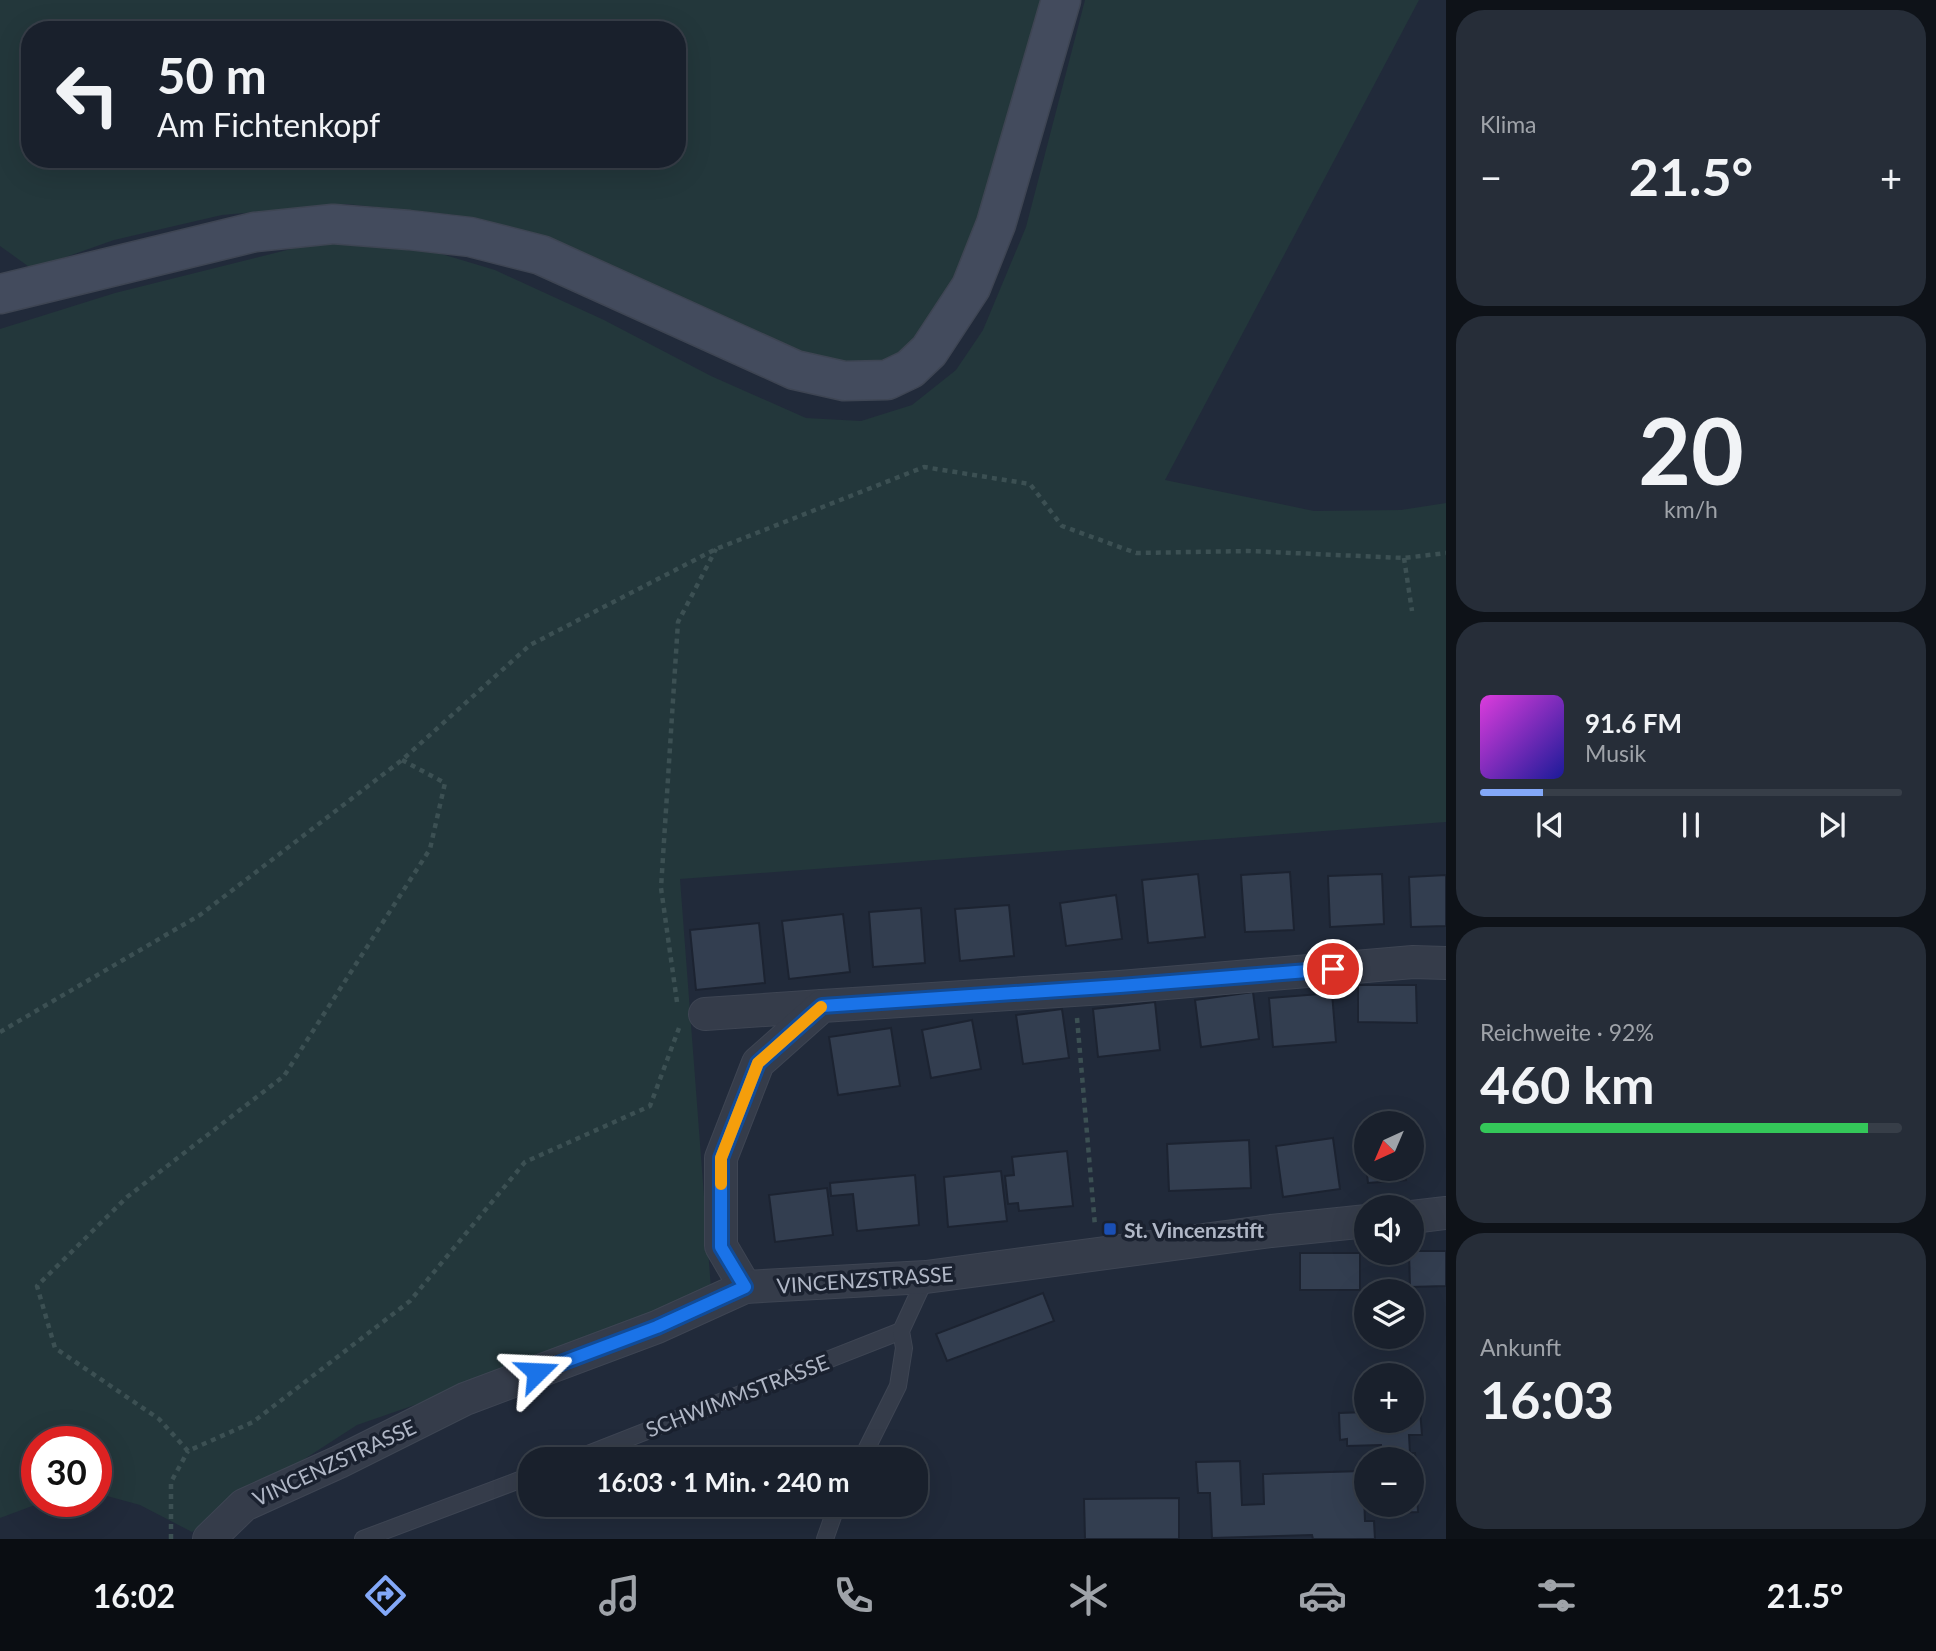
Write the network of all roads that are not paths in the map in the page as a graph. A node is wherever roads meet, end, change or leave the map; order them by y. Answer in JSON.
{"nodes":[{"id":1,"x":1061,"y":0,"type":"edge"},
{"id":2,"x":0,"y":294,"type":"edge"},
{"id":3,"x":1446,"y":963,"type":"edge"},
{"id":4,"x":822,"y":1006,"type":"junction"},
{"id":5,"x":688,"y":1017,"type":"road end"},
{"id":6,"x":1446,"y":1213,"type":"edge"},
{"id":7,"x":1424,"y":1216,"type":"edge"},
{"id":8,"x":1354,"y":1222,"type":"edge"},
{"id":9,"x":926,"y":1277,"type":"junction"},
{"id":10,"x":745,"y":1287,"type":"junction"},
{"id":11,"x":901,"y":1331,"type":"junction"},
{"id":12,"x":606,"y":1447,"type":"edge"},
{"id":13,"x":868,"y":1447,"type":"edge"},
{"id":14,"x":518,"y":1481,"type":"edge"},
{"id":15,"x":833,"y":1517,"type":"edge"},
{"id":16,"x":209,"y":1539,"type":"edge"},
{"id":17,"x":363,"y":1539,"type":"edge"},
{"id":18,"x":825,"y":1539,"type":"edge"}],
"edges":[{"from":1,"to":2,"type":"main road"},
{"from":3,"to":4,"type":"street"},
{"from":4,"to":5,"type":"street"},
{"from":4,"to":10,"type":"street"},
{"from":6,"to":7,"type":"street"},
{"from":8,"to":9,"type":"street","name":"VINCENZSTRASSE"},
{"from":9,"to":10,"type":"street","name":"VINCENZSTRASSE"},
{"from":9,"to":11,"type":"lane"},
{"from":10,"to":16,"type":"street","name":"VINCENZSTRASSE"},
{"from":11,"to":12,"type":"lane","name":"SCHWIMMSTRASSE"},
{"from":11,"to":13,"type":"lane"},
{"from":14,"to":17,"type":"lane"},
{"from":15,"to":18,"type":"lane"}]}
